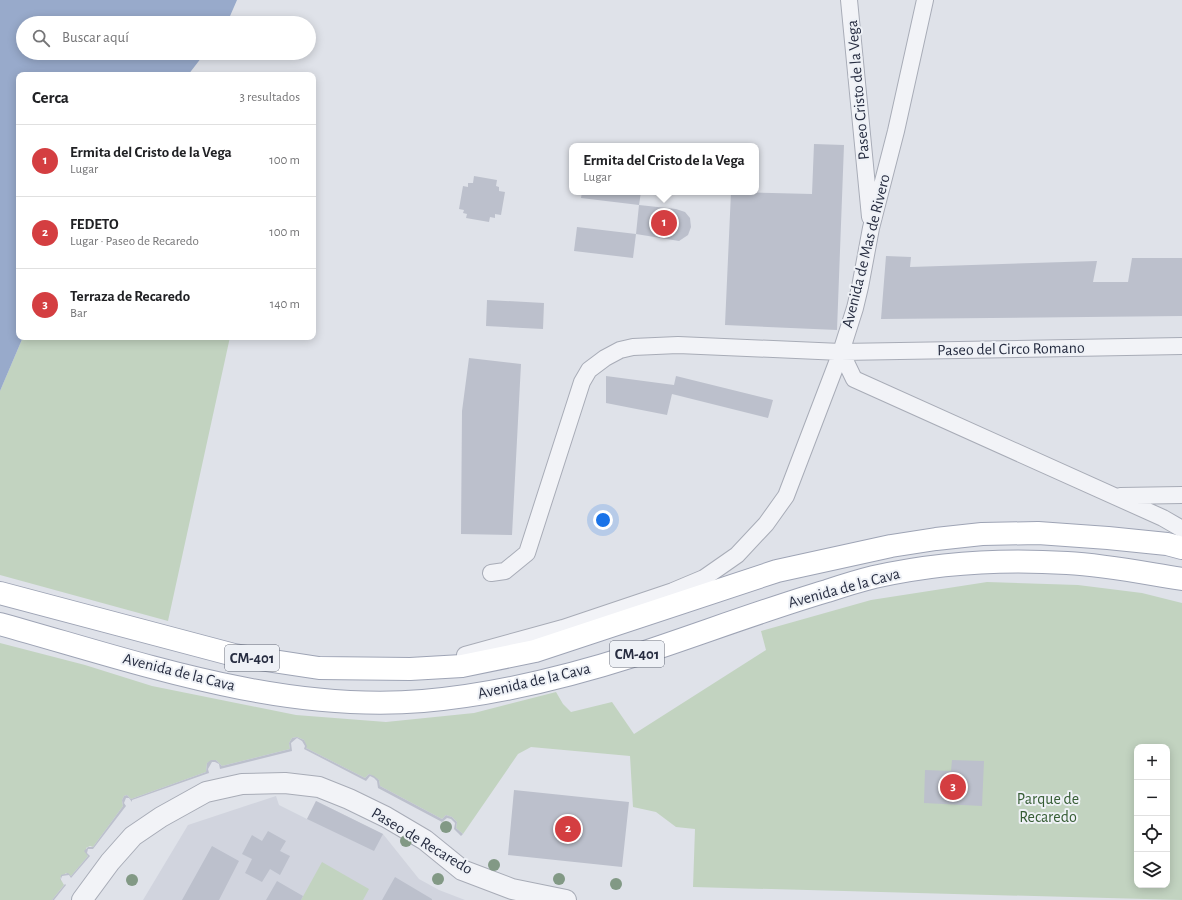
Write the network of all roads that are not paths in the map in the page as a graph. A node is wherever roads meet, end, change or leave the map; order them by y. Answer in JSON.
{"nodes":[{"id":1,"x":849,"y":0,"type":"edge"},
{"id":2,"x":925,"y":0,"type":"edge"},
{"id":3,"x":871,"y":228,"type":"junction"},
{"id":4,"x":1182,"y":346,"type":"edge"},
{"id":5,"x":841,"y":352,"type":"junction"},
{"id":6,"x":1182,"y":495,"type":"edge"},
{"id":7,"x":786,"y":496,"type":"joint"},
{"id":8,"x":1114,"y":496,"type":"junction"},
{"id":9,"x":1182,"y":529,"type":"edge"},
{"id":10,"x":1182,"y":548,"type":"edge"},
{"id":11,"x":491,"y":573,"type":"dead end"},
{"id":12,"x":1182,"y":579,"type":"edge"},
{"id":13,"x":0,"y":593,"type":"edge"},
{"id":14,"x":0,"y":624,"type":"edge"},
{"id":15,"x":410,"y":669,"type":"junction"},
{"id":16,"x":82,"y":900,"type":"edge"},
{"id":17,"x":566,"y":900,"type":"edge"}],
"edges":[{"from":1,"to":3,"type":"street","name":"Paseo Cristo de la Vega"},
{"from":2,"to":3,"type":"street","name":"Avenida de Mas de Rivero"},
{"from":3,"to":5,"type":"street","name":"Avenida de Mas de Rivero"},
{"from":4,"to":5,"type":"street","name":"Paseo del Circo Romano"},
{"from":5,"to":7,"type":"street","name":"Avenida de Mas de Rivero"},
{"from":5,"to":8,"type":"street"},
{"from":5,"to":11,"type":"street","name":"Paseo del Circo Romano"},
{"from":6,"to":8,"type":"street"},
{"from":7,"to":15,"type":"street","name":"Avenida de la Cava"},
{"from":8,"to":9,"type":"street"},
{"from":10,"to":15,"type":"main road","name":"Avenida de la Cava","number":"CM-401"},
{"from":12,"to":14,"type":"main road","name":"Avenida de la Cava","number":"CM-401"},
{"from":13,"to":15,"type":"main road","name":"Avenida de la Cava","number":"CM-401"},
{"from":16,"to":17,"type":"street","name":"Paseo de Recaredo"}]}
